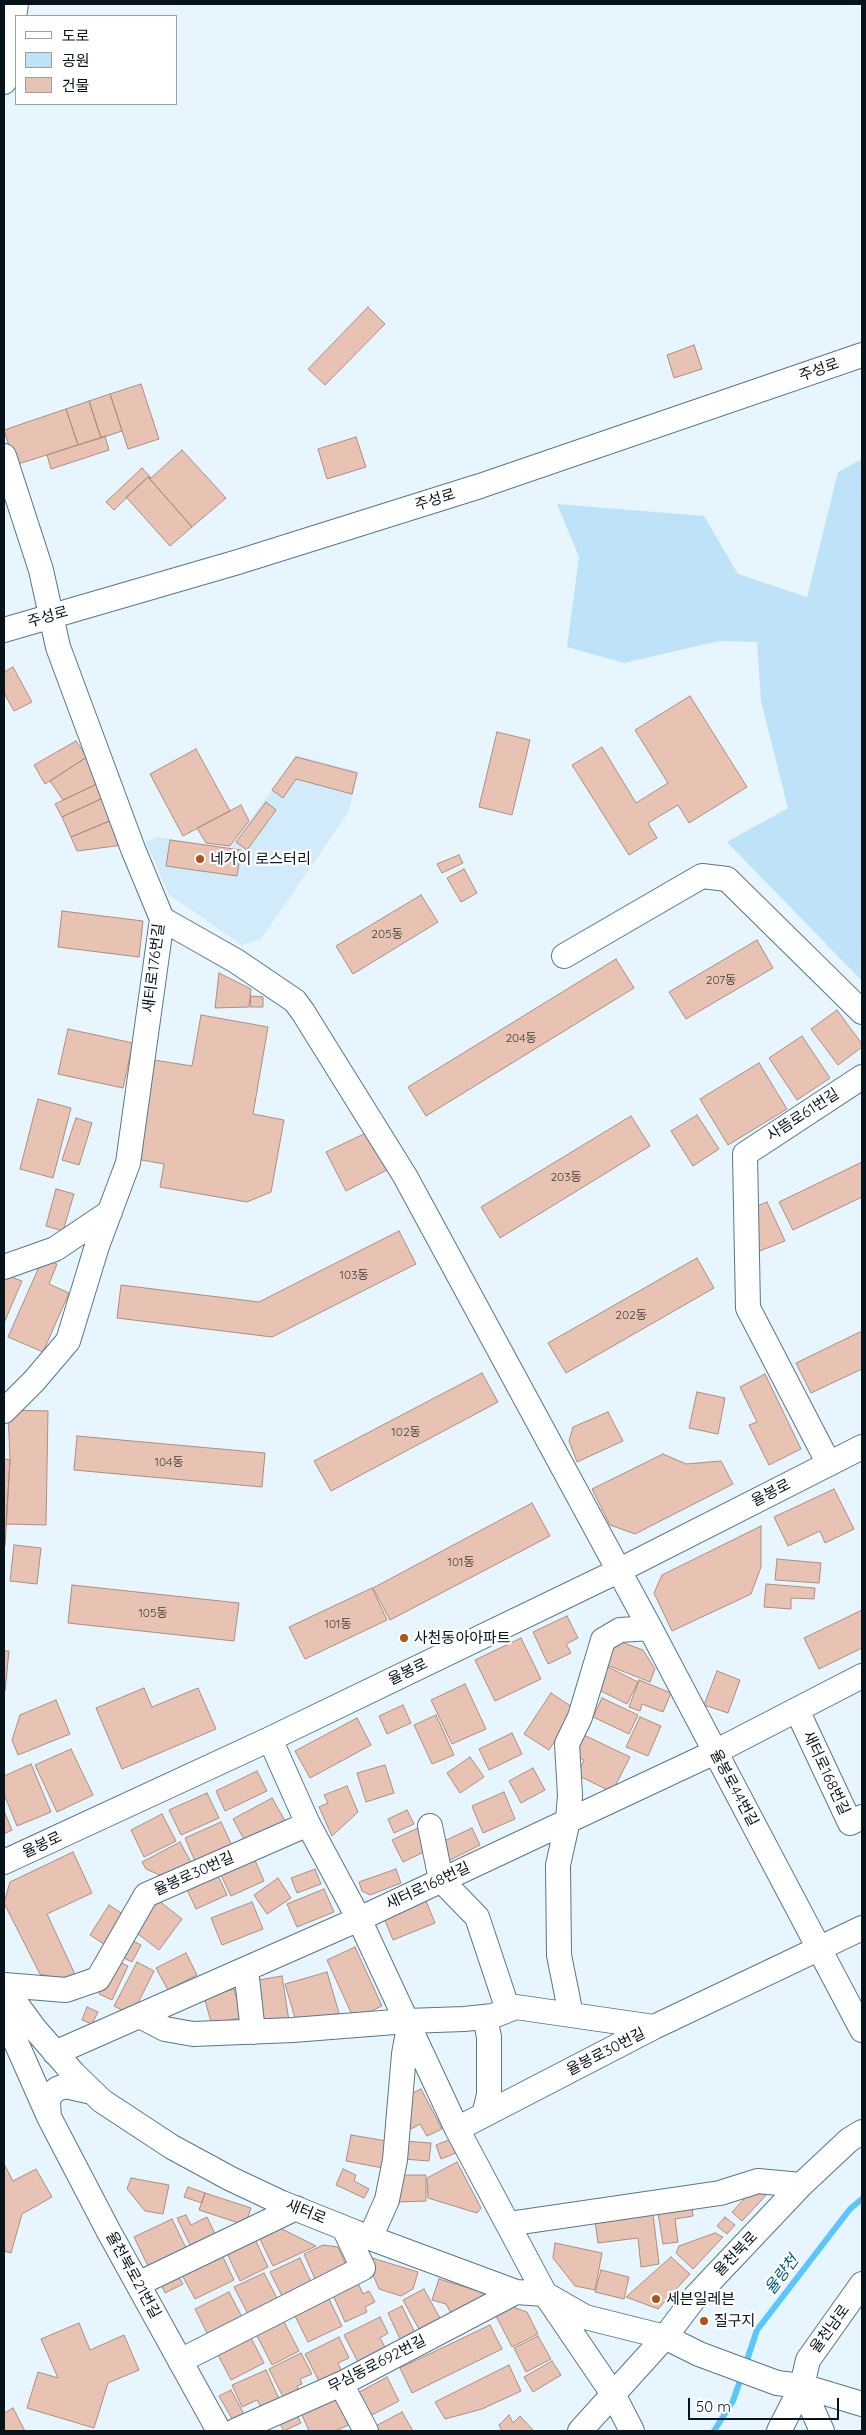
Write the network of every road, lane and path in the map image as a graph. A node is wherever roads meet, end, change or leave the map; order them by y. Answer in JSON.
{"nodes":[{"id":1,"x":16,"y":4,"type":"edge"},
{"id":2,"x":4,"y":82,"type":"edge"},
{"id":3,"x":862,"y":355,"type":"edge"},
{"id":4,"x":4,"y":456,"type":"edge"},
{"id":5,"x":50,"y":617,"type":"junction"},
{"id":6,"x":4,"y":630,"type":"edge"},
{"id":7,"x":162,"y":919,"type":"junction"},
{"id":8,"x":564,"y":956,"type":"dead end"},
{"id":9,"x":862,"y":1012,"type":"edge"},
{"id":10,"x":862,"y":1077,"type":"edge"},
{"id":11,"x":110,"y":1212,"type":"junction"},
{"id":12,"x":4,"y":1267,"type":"edge"},
{"id":13,"x":4,"y":1411,"type":"edge"},
{"id":14,"x":862,"y":1447,"type":"edge"},
{"id":15,"x":828,"y":1464,"type":"junction"},
{"id":16,"x":618,"y":1570,"type":"junction"},
{"id":17,"x":650,"y":1628,"type":"junction"},
{"id":18,"x":862,"y":1676,"type":"edge"},
{"id":19,"x":797,"y":1710,"type":"junction"},
{"id":20,"x":270,"y":1739,"type":"junction"},
{"id":21,"x":715,"y":1752,"type":"junction"},
{"id":22,"x":862,"y":1817,"type":"edge"},
{"id":23,"x":568,"y":1820,"type":"junction"},
{"id":24,"x":308,"y":1824,"type":"junction"},
{"id":25,"x":430,"y":1826,"type":"dead end"},
{"id":26,"x":4,"y":1862,"type":"edge"},
{"id":27,"x":441,"y":1880,"type":"junction"},
{"id":28,"x":358,"y":1919,"type":"junction"},
{"id":29,"x":862,"y":1928,"type":"edge"},
{"id":30,"x":819,"y":1948,"type":"junction"},
{"id":31,"x":246,"y":1969,"type":"junction"},
{"id":32,"x":4,"y":1986,"type":"edge"},
{"id":33,"x":508,"y":2010,"type":"junction"},
{"id":34,"x":4,"y":2015,"type":"edge"},
{"id":35,"x":571,"y":2015,"type":"junction"},
{"id":36,"x":140,"y":2016,"type":"junction"},
{"id":37,"x":485,"y":2017,"type":"junction"},
{"id":38,"x":408,"y":2024,"type":"junction"},
{"id":39,"x":654,"y":2027,"type":"junction"},
{"id":40,"x":862,"y":2030,"type":"edge"},
{"id":41,"x":253,"y":2032,"type":"junction"},
{"id":42,"x":55,"y":2053,"type":"junction"},
{"id":43,"x":92,"y":2092,"type":"junction"},
{"id":44,"x":484,"y":2115,"type":"junction"},
{"id":45,"x":48,"y":2117,"type":"junction"},
{"id":46,"x":457,"y":2129,"type":"junction"},
{"id":47,"x":862,"y":2132,"type":"edge"},
{"id":48,"x":801,"y":2186,"type":"junction"},
{"id":49,"x":296,"y":2208,"type":"junction"},
{"id":50,"x":508,"y":2224,"type":"junction"},
{"id":51,"x":344,"y":2228,"type":"junction"},
{"id":52,"x":370,"y":2238,"type":"junction"},
{"id":53,"x":138,"y":2284,"type":"junction"},
{"id":54,"x":862,"y":2284,"type":"edge"},
{"id":55,"x":516,"y":2292,"type":"junction"},
{"id":56,"x":545,"y":2294,"type":"junction"},
{"id":57,"x":665,"y":2337,"type":"junction"},
{"id":58,"x":180,"y":2361,"type":"junction"},
{"id":59,"x":341,"y":2384,"type":"junction"},
{"id":60,"x":802,"y":2386,"type":"junction"},
{"id":61,"x":613,"y":2394,"type":"junction"},
{"id":62,"x":862,"y":2404,"type":"edge"},
{"id":63,"x":632,"y":2430,"type":"edge"},
{"id":64,"x":219,"y":2431,"type":"edge"},
{"id":65,"x":235,"y":2431,"type":"edge"},
{"id":66,"x":366,"y":2431,"type":"edge"},
{"id":67,"x":580,"y":2431,"type":"edge"},
{"id":68,"x":779,"y":2431,"type":"edge"},
{"id":69,"x":822,"y":2431,"type":"edge"}],
"edges":[{"from":1,"to":2,"type":"street"},
{"from":3,"to":5,"type":"street","name":"주성로"},
{"from":4,"to":5,"type":"street","name":"새터로176번길"},
{"from":5,"to":6,"type":"street","name":"주성로"},
{"from":5,"to":7,"type":"street","name":"새터로176번길"},
{"from":7,"to":11,"type":"street","name":"새터로176번길"},
{"from":7,"to":16,"type":"street","name":"율봉로44번길"},
{"from":8,"to":9,"type":"street"},
{"from":10,"to":15,"type":"street","name":"사뜸로61번길"},
{"from":11,"to":12,"type":"street"},
{"from":11,"to":13,"type":"street","name":"새터로176번길"},
{"from":14,"to":15,"type":"street","name":"율봉로"},
{"from":15,"to":16,"type":"street","name":"율봉로"},
{"from":16,"to":17,"type":"street","name":"율봉로44번길"},
{"from":16,"to":20,"type":"street","name":"율봉로"},
{"from":17,"to":21,"type":"street","name":"율봉로44번길"},
{"from":17,"to":23,"type":"street"},
{"from":18,"to":19,"type":"street","name":"새터로168번길"},
{"from":19,"to":21,"type":"street","name":"새터로168번길"},
{"from":19,"to":22,"type":"street","name":"새터로168번길"},
{"from":20,"to":24,"type":"street"},
{"from":20,"to":26,"type":"street","name":"율봉로"},
{"from":21,"to":23,"type":"street","name":"새터로168번길"},
{"from":21,"to":30,"type":"street","name":"율봉로44번길"},
{"from":23,"to":27,"type":"street","name":"새터로168번길"},
{"from":23,"to":35,"type":"street"},
{"from":24,"to":28,"type":"street"},
{"from":24,"to":32,"type":"street","name":"율봉로30번길"},
{"from":25,"to":27,"type":"street"},
{"from":27,"to":28,"type":"street","name":"새터로168번길"},
{"from":27,"to":33,"type":"street"},
{"from":28,"to":31,"type":"street","name":"새터로168번길"},
{"from":28,"to":38,"type":"street"},
{"from":29,"to":30,"type":"street"},
{"from":30,"to":39,"type":"street"},
{"from":30,"to":40,"type":"street","name":"율봉로44번길"},
{"from":31,"to":36,"type":"street","name":"새터로168번길"},
{"from":31,"to":41,"type":"street"},
{"from":32,"to":42,"type":"street","name":"새터로"},
{"from":33,"to":35,"type":"street","name":"율봉로30번길"},
{"from":33,"to":37,"type":"street","name":"율봉로30번길"},
{"from":34,"to":45,"type":"street","name":"율천북로21번길"},
{"from":35,"to":39,"type":"street","name":"율봉로30번길"},
{"from":36,"to":41,"type":"street","name":"율봉로30번길"},
{"from":36,"to":42,"type":"street","name":"새터로168번길"},
{"from":37,"to":38,"type":"street","name":"율봉로30번길"},
{"from":37,"to":44,"type":"street"},
{"from":38,"to":41,"type":"street","name":"율봉로30번길"},
{"from":38,"to":46,"type":"street"},
{"from":38,"to":52,"type":"street"},
{"from":39,"to":44,"type":"street","name":"율봉로30번길"},
{"from":42,"to":43,"type":"street","name":"새터로"},
{"from":43,"to":45,"type":"street"},
{"from":43,"to":49,"type":"street","name":"새터로"},
{"from":44,"to":46,"type":"street","name":"율봉로30번길"},
{"from":45,"to":53,"type":"street","name":"율천북로21번길"},
{"from":46,"to":50,"type":"street"},
{"from":47,"to":48,"type":"street","name":"율천북로"},
{"from":48,"to":50,"type":"street"},
{"from":48,"to":57,"type":"street","name":"율천북로"},
{"from":49,"to":51,"type":"street","name":"새터로"},
{"from":49,"to":53,"type":"street"},
{"from":50,"to":56,"type":"street"},
{"from":51,"to":52,"type":"street","name":"새터로"},
{"from":51,"to":58,"type":"street"},
{"from":52,"to":55,"type":"street","name":"새터로"},
{"from":53,"to":58,"type":"street","name":"율천북로21번길"},
{"from":54,"to":60,"type":"street","name":"율천남로"},
{"from":55,"to":56,"type":"street","name":"새터로"},
{"from":55,"to":59,"type":"street","name":"무심동로692번길"},
{"from":56,"to":57,"type":"street","name":"새터로"},
{"from":56,"to":61,"type":"street"},
{"from":57,"to":60,"type":"street","name":"새터로"},
{"from":57,"to":61,"type":"street","name":"율천북로"},
{"from":58,"to":64,"type":"street","name":"율천북로21번길"},
{"from":59,"to":65,"type":"street","name":"무심동로692번길"},
{"from":59,"to":66,"type":"street"},
{"from":60,"to":62,"type":"street","name":"새터로"},
{"from":60,"to":68,"type":"street","name":"율천남로"},
{"from":60,"to":69,"type":"street"},
{"from":61,"to":63,"type":"street"},
{"from":61,"to":67,"type":"street","name":"율천북로"}]}
